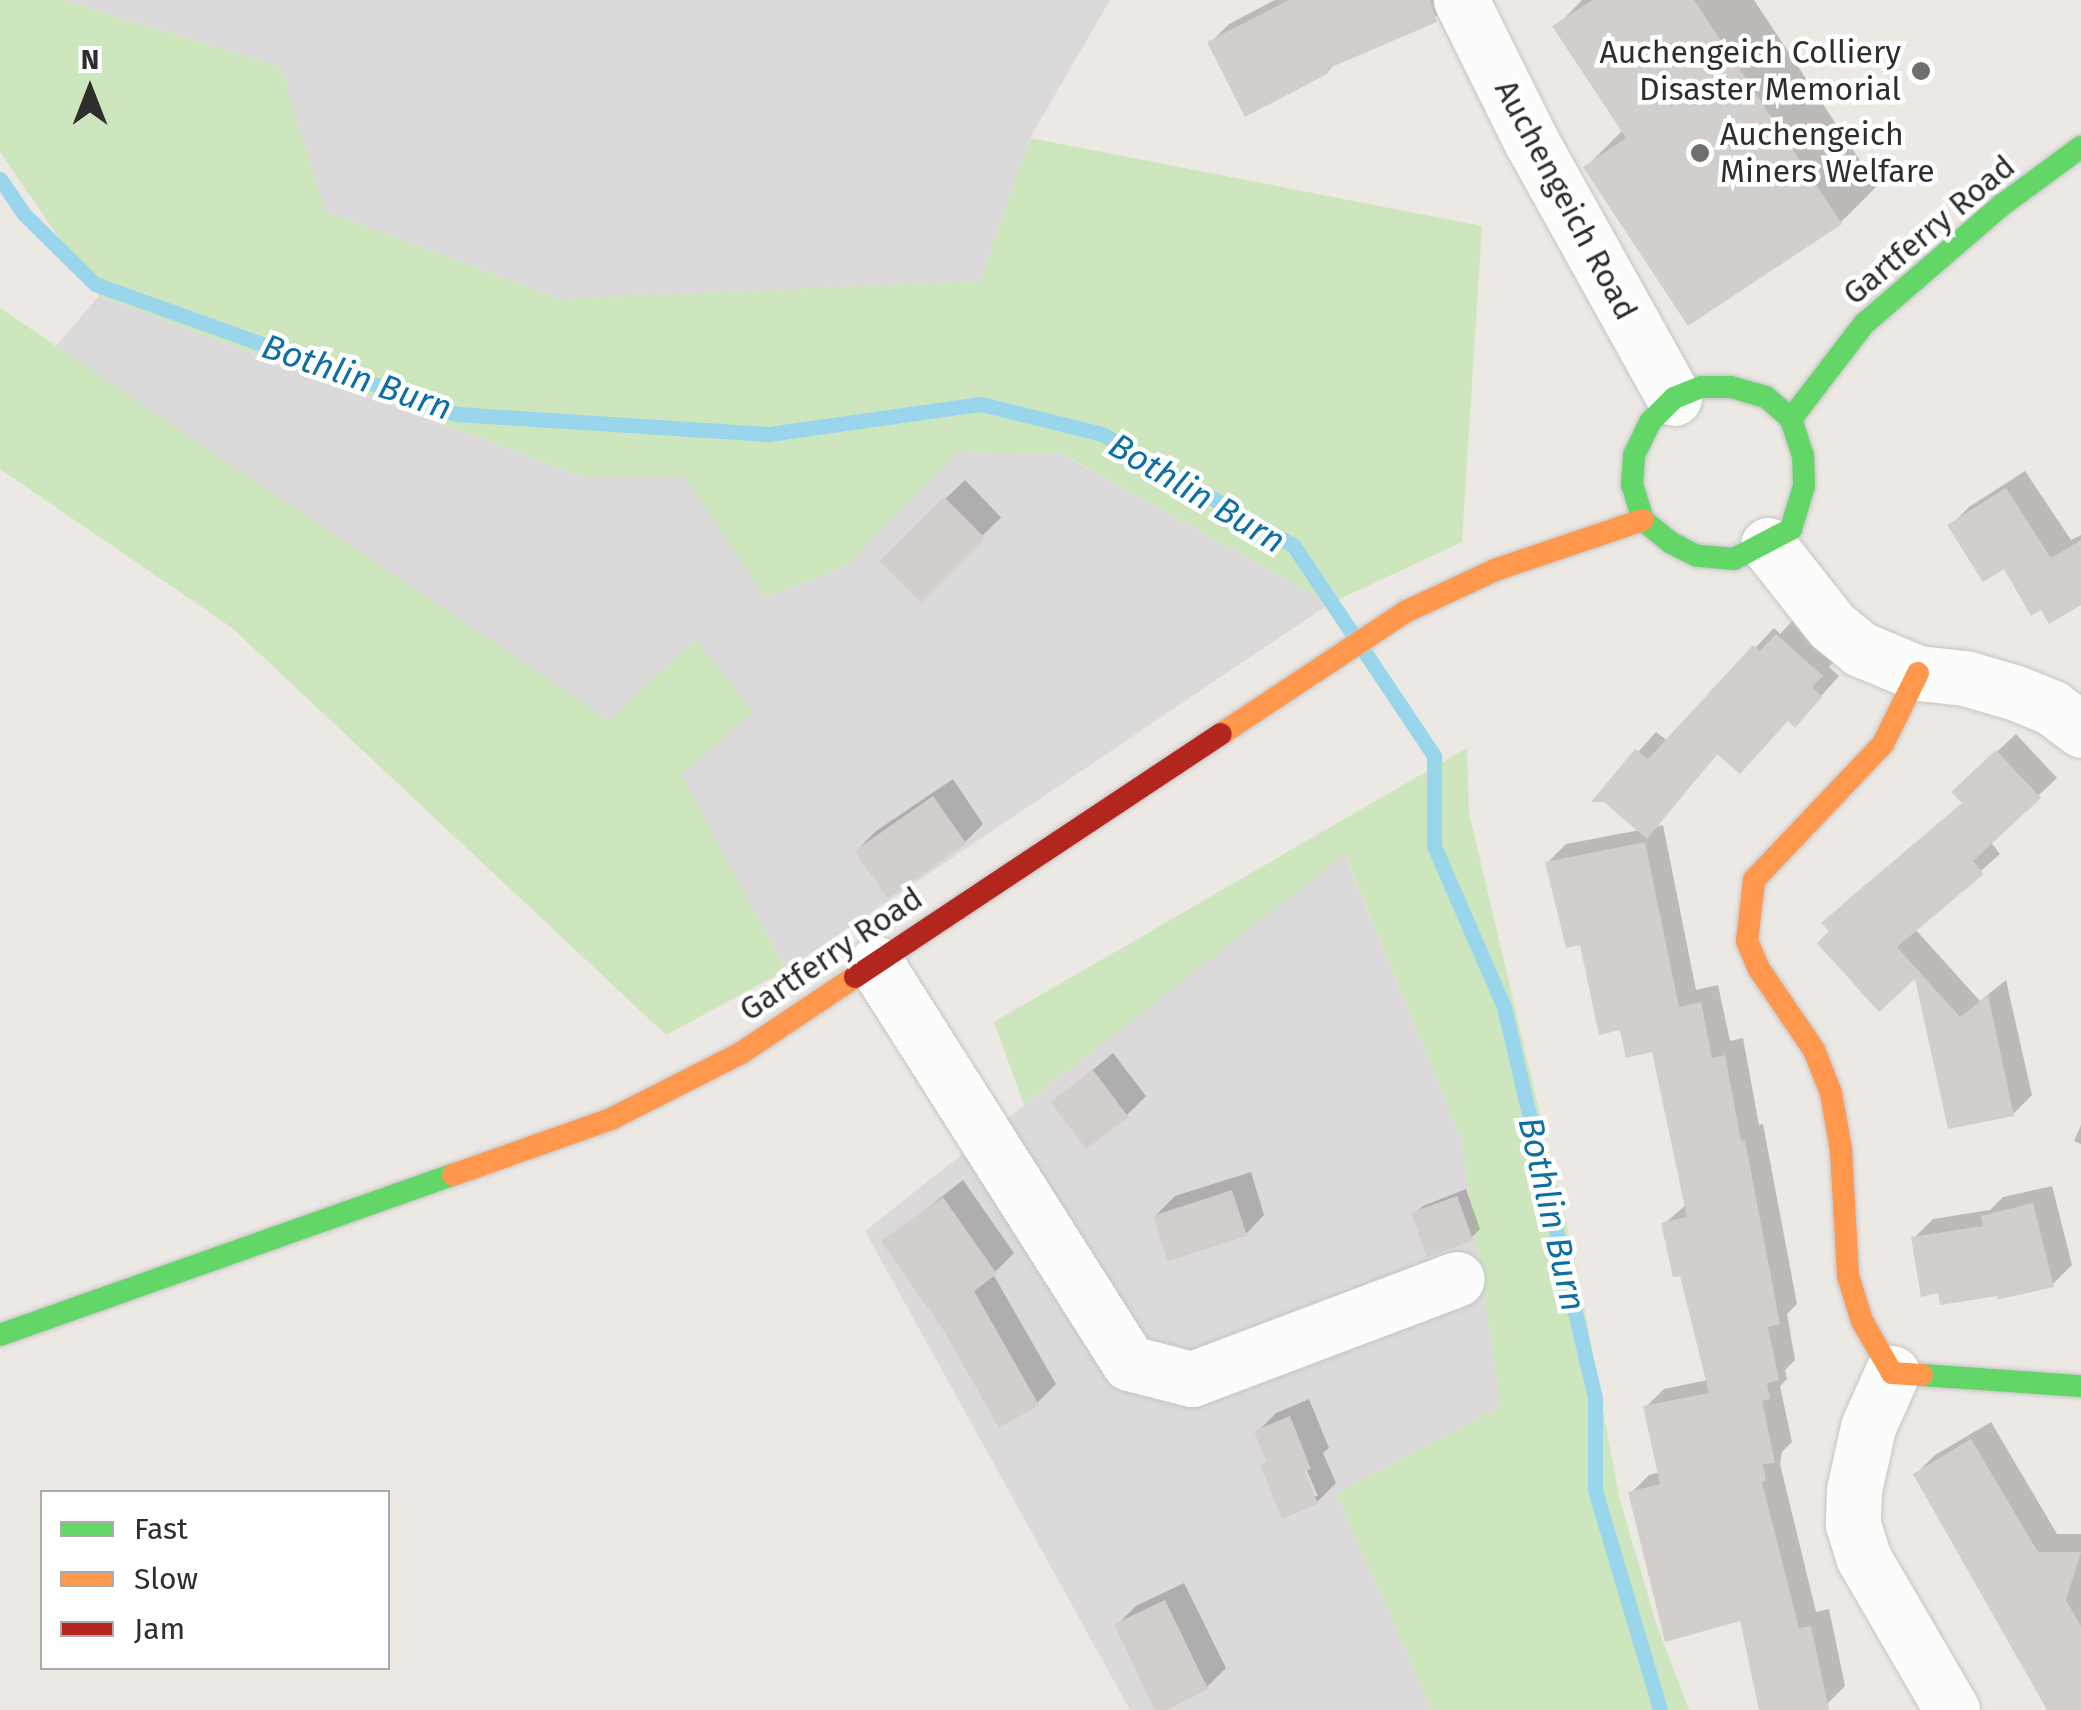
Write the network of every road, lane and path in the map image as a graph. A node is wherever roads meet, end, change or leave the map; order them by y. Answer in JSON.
{"nodes":[{"id":1,"x":1462,"y":0,"type":"edge"},
{"id":2,"x":2081,"y":147,"type":"edge"},
{"id":3,"x":1674,"y":398,"type":"junction"},
{"id":4,"x":1791,"y":419,"type":"junction"},
{"id":5,"x":1643,"y":520,"type":"junction"},
{"id":6,"x":1768,"y":545,"type":"junction"},
{"id":7,"x":1918,"y":673,"type":"junction"},
{"id":8,"x":2081,"y":730,"type":"edge"},
{"id":9,"x":876,"y":964,"type":"junction"},
{"id":10,"x":1457,"y":1279,"type":"dead end"},
{"id":11,"x":0,"y":1335,"type":"edge"},
{"id":12,"x":1892,"y":1374,"type":"junction"},
{"id":13,"x":2081,"y":1386,"type":"edge"},
{"id":14,"x":1952,"y":1710,"type":"edge"}],
"edges":[{"from":1,"to":3,"type":"street","name":"Auchengeich Road"},
{"from":2,"to":4,"type":"street","name":"Gartferry Road"},
{"from":3,"to":4,"type":"street"},
{"from":3,"to":5,"type":"street"},
{"from":4,"to":6,"type":"street"},
{"from":5,"to":6,"type":"street"},
{"from":5,"to":9,"type":"street","name":"Gartferry Road"},
{"from":6,"to":7,"type":"street"},
{"from":7,"to":8,"type":"street"},
{"from":7,"to":12,"type":"street"},
{"from":9,"to":10,"type":"street"},
{"from":9,"to":11,"type":"street","name":"Gartferry Road"},
{"from":12,"to":13,"type":"street"},
{"from":12,"to":14,"type":"street"}]}
